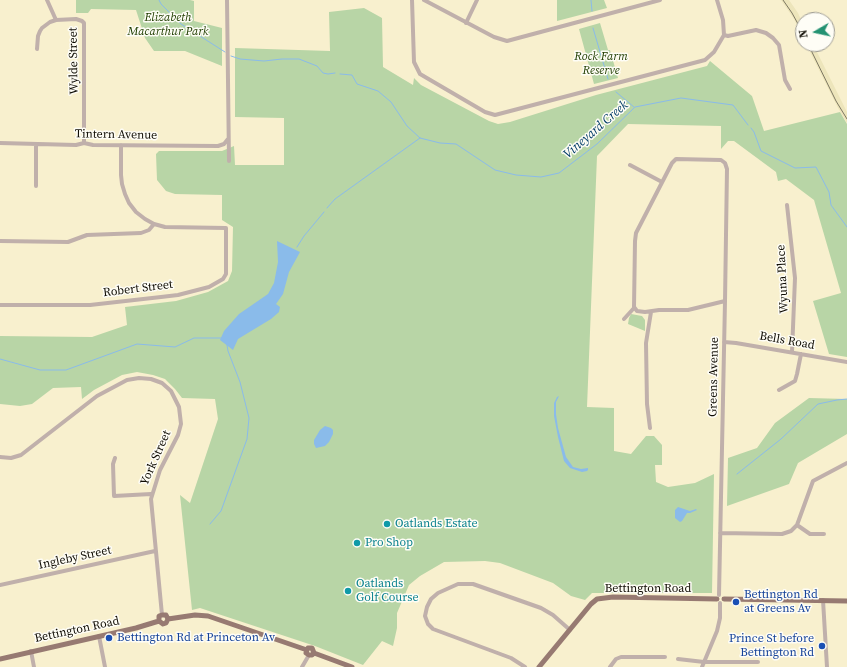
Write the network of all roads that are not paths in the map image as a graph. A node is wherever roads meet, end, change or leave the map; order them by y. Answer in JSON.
{"nodes":[{"id":1,"x":47,"y":0,"type":"edge"},
{"id":2,"x":227,"y":0,"type":"edge"},
{"id":3,"x":412,"y":0,"type":"edge"},
{"id":4,"x":424,"y":0,"type":"edge"},
{"id":5,"x":477,"y":0,"type":"edge"},
{"id":6,"x":659,"y":0,"type":"edge"},
{"id":7,"x":717,"y":0,"type":"edge"},
{"id":8,"x":56,"y":20,"type":"junction"},
{"id":9,"x":466,"y":22,"type":"junction"},
{"id":10,"x":724,"y":34,"type":"junction"},
{"id":11,"x":37,"y":49,"type":"dead end"},
{"id":12,"x":790,"y":89,"type":"dead end"},
{"id":13,"x":228,"y":139,"type":"junction"},
{"id":14,"x":0,"y":143,"type":"edge"},
{"id":15,"x":84,"y":143,"type":"junction"},
{"id":16,"x":36,"y":144,"type":"junction"},
{"id":17,"x":122,"y":145,"type":"junction"},
{"id":18,"x":229,"y":161,"type":"dead end"},
{"id":19,"x":630,"y":165,"type":"dead end"},
{"id":20,"x":662,"y":182,"type":"junction"},
{"id":21,"x":36,"y":186,"type":"dead end"},
{"id":22,"x":788,"y":205,"type":"dead end"},
{"id":23,"x":154,"y":224,"type":"junction"},
{"id":24,"x":0,"y":241,"type":"edge"},
{"id":25,"x":725,"y":300,"type":"junction"},
{"id":26,"x":0,"y":305,"type":"edge"},
{"id":27,"x":634,"y":308,"type":"junction"},
{"id":28,"x":651,"y":312,"type":"junction"},
{"id":29,"x":624,"y":319,"type":"dead end"},
{"id":30,"x":724,"y":342,"type":"junction"},
{"id":31,"x":792,"y":352,"type":"junction"},
{"id":32,"x":801,"y":354,"type":"junction"},
{"id":33,"x":847,"y":362,"type":"edge"},
{"id":34,"x":780,"y":390,"type":"dead end"},
{"id":35,"x":650,"y":428,"type":"dead end"},
{"id":36,"x":0,"y":457,"type":"edge"},
{"id":37,"x":115,"y":458,"type":"dead end"},
{"id":38,"x":847,"y":463,"type":"edge"},
{"id":39,"x":151,"y":494,"type":"junction"},
{"id":40,"x":797,"y":525,"type":"junction"},
{"id":41,"x":720,"y":533,"type":"junction"},
{"id":42,"x":824,"y":534,"type":"dead end"},
{"id":43,"x":155,"y":551,"type":"junction"},
{"id":44,"x":0,"y":585,"type":"edge"},
{"id":45,"x":720,"y":599,"type":"junction"},
{"id":46,"x":823,"y":600,"type":"junction"},
{"id":47,"x":847,"y":601,"type":"edge"},
{"id":48,"x":162,"y":615,"type":"junction"},
{"id":49,"x":168,"y":619,"type":"junction"},
{"id":50,"x":159,"y":621,"type":"junction"},
{"id":51,"x":570,"y":630,"type":"junction"},
{"id":52,"x":99,"y":636,"type":"junction"},
{"id":53,"x":31,"y":651,"type":"junction"},
{"id":54,"x":310,"y":653,"type":"junction"},
{"id":55,"x":665,"y":657,"type":"dead end"},
{"id":56,"x":678,"y":658,"type":"dead end"},
{"id":57,"x":0,"y":659,"type":"edge"},
{"id":58,"x":704,"y":662,"type":"junction"},
{"id":59,"x":758,"y":662,"type":"dead end"},
{"id":60,"x":34,"y":667,"type":"edge"},
{"id":61,"x":105,"y":667,"type":"edge"},
{"id":62,"x":302,"y":667,"type":"edge"},
{"id":63,"x":352,"y":667,"type":"edge"},
{"id":64,"x":525,"y":667,"type":"edge"},
{"id":65,"x":539,"y":667,"type":"edge"},
{"id":66,"x":610,"y":667,"type":"edge"},
{"id":67,"x":702,"y":667,"type":"edge"},
{"id":68,"x":827,"y":667,"type":"edge"}],
"edges":[{"from":1,"to":8,"type":"street"},
{"from":2,"to":13,"type":"street"},
{"from":3,"to":10,"type":"street"},
{"from":4,"to":9,"type":"street"},
{"from":5,"to":9,"type":"street"},
{"from":6,"to":9,"type":"street"},
{"from":7,"to":10,"type":"street"},
{"from":8,"to":11,"type":"street","name":"Wylde Street"},
{"from":8,"to":15,"type":"street","name":"Wylde Street"},
{"from":10,"to":12,"type":"street"},
{"from":13,"to":17,"type":"street","name":"Tintern Avenue"},
{"from":13,"to":18,"type":"street"},
{"from":14,"to":16,"type":"street","name":"Tintern Avenue"},
{"from":15,"to":16,"type":"street","name":"Tintern Avenue"},
{"from":15,"to":17,"type":"street","name":"Tintern Avenue"},
{"from":16,"to":21,"type":"street"},
{"from":17,"to":23,"type":"street"},
{"from":19,"to":20,"type":"street"},
{"from":20,"to":25,"type":"street","name":"Greens Avenue"},
{"from":20,"to":27,"type":"street"},
{"from":22,"to":31,"type":"street","name":"Wyuna Place"},
{"from":23,"to":24,"type":"street"},
{"from":23,"to":26,"type":"street","name":"Robert Street"},
{"from":25,"to":28,"type":"street"},
{"from":25,"to":30,"type":"street","name":"Greens Avenue"},
{"from":27,"to":28,"type":"street"},
{"from":27,"to":29,"type":"street"},
{"from":28,"to":35,"type":"street"},
{"from":30,"to":31,"type":"street","name":"Bells Road"},
{"from":30,"to":41,"type":"street","name":"Greens Avenue"},
{"from":31,"to":32,"type":"street","name":"Bells Road"},
{"from":32,"to":33,"type":"street","name":"Bells Road"},
{"from":32,"to":34,"type":"street"},
{"from":36,"to":39,"type":"street","name":"York Street"},
{"from":37,"to":39,"type":"street"},
{"from":38,"to":40,"type":"street"},
{"from":39,"to":43,"type":"street","name":"York Street"},
{"from":40,"to":41,"type":"street"},
{"from":40,"to":42,"type":"street"},
{"from":41,"to":45,"type":"street","name":"Greens Avenue"},
{"from":43,"to":44,"type":"street","name":"Ingleby Street"},
{"from":43,"to":48,"type":"street","name":"York Street"},
{"from":45,"to":46,"type":"main road","name":"Bettington Road"},
{"from":45,"to":51,"type":"main road","name":"Bettington Road"},
{"from":45,"to":58,"type":"street","name":"Greens Avenue"},
{"from":46,"to":47,"type":"main road","name":"Bettington Road"},
{"from":46,"to":68,"type":"street"},
{"from":48,"to":49,"type":"main road"},
{"from":48,"to":50,"type":"main road"},
{"from":49,"to":50,"type":"main road"},
{"from":49,"to":54,"type":"main road"},
{"from":50,"to":52,"type":"main road","name":"Bettington Road"},
{"from":51,"to":64,"type":"street"},
{"from":51,"to":65,"type":"main road","name":"Bettington Road"},
{"from":52,"to":53,"type":"main road","name":"Bettington Road"},
{"from":52,"to":61,"type":"street"},
{"from":53,"to":57,"type":"main road","name":"Bettington Road"},
{"from":53,"to":60,"type":"street"},
{"from":54,"to":62,"type":"street"},
{"from":54,"to":63,"type":"main road"},
{"from":55,"to":66,"type":"street"},
{"from":56,"to":58,"type":"street"},
{"from":58,"to":59,"type":"street"},
{"from":58,"to":67,"type":"street","name":"Greens Avenue"}]}
